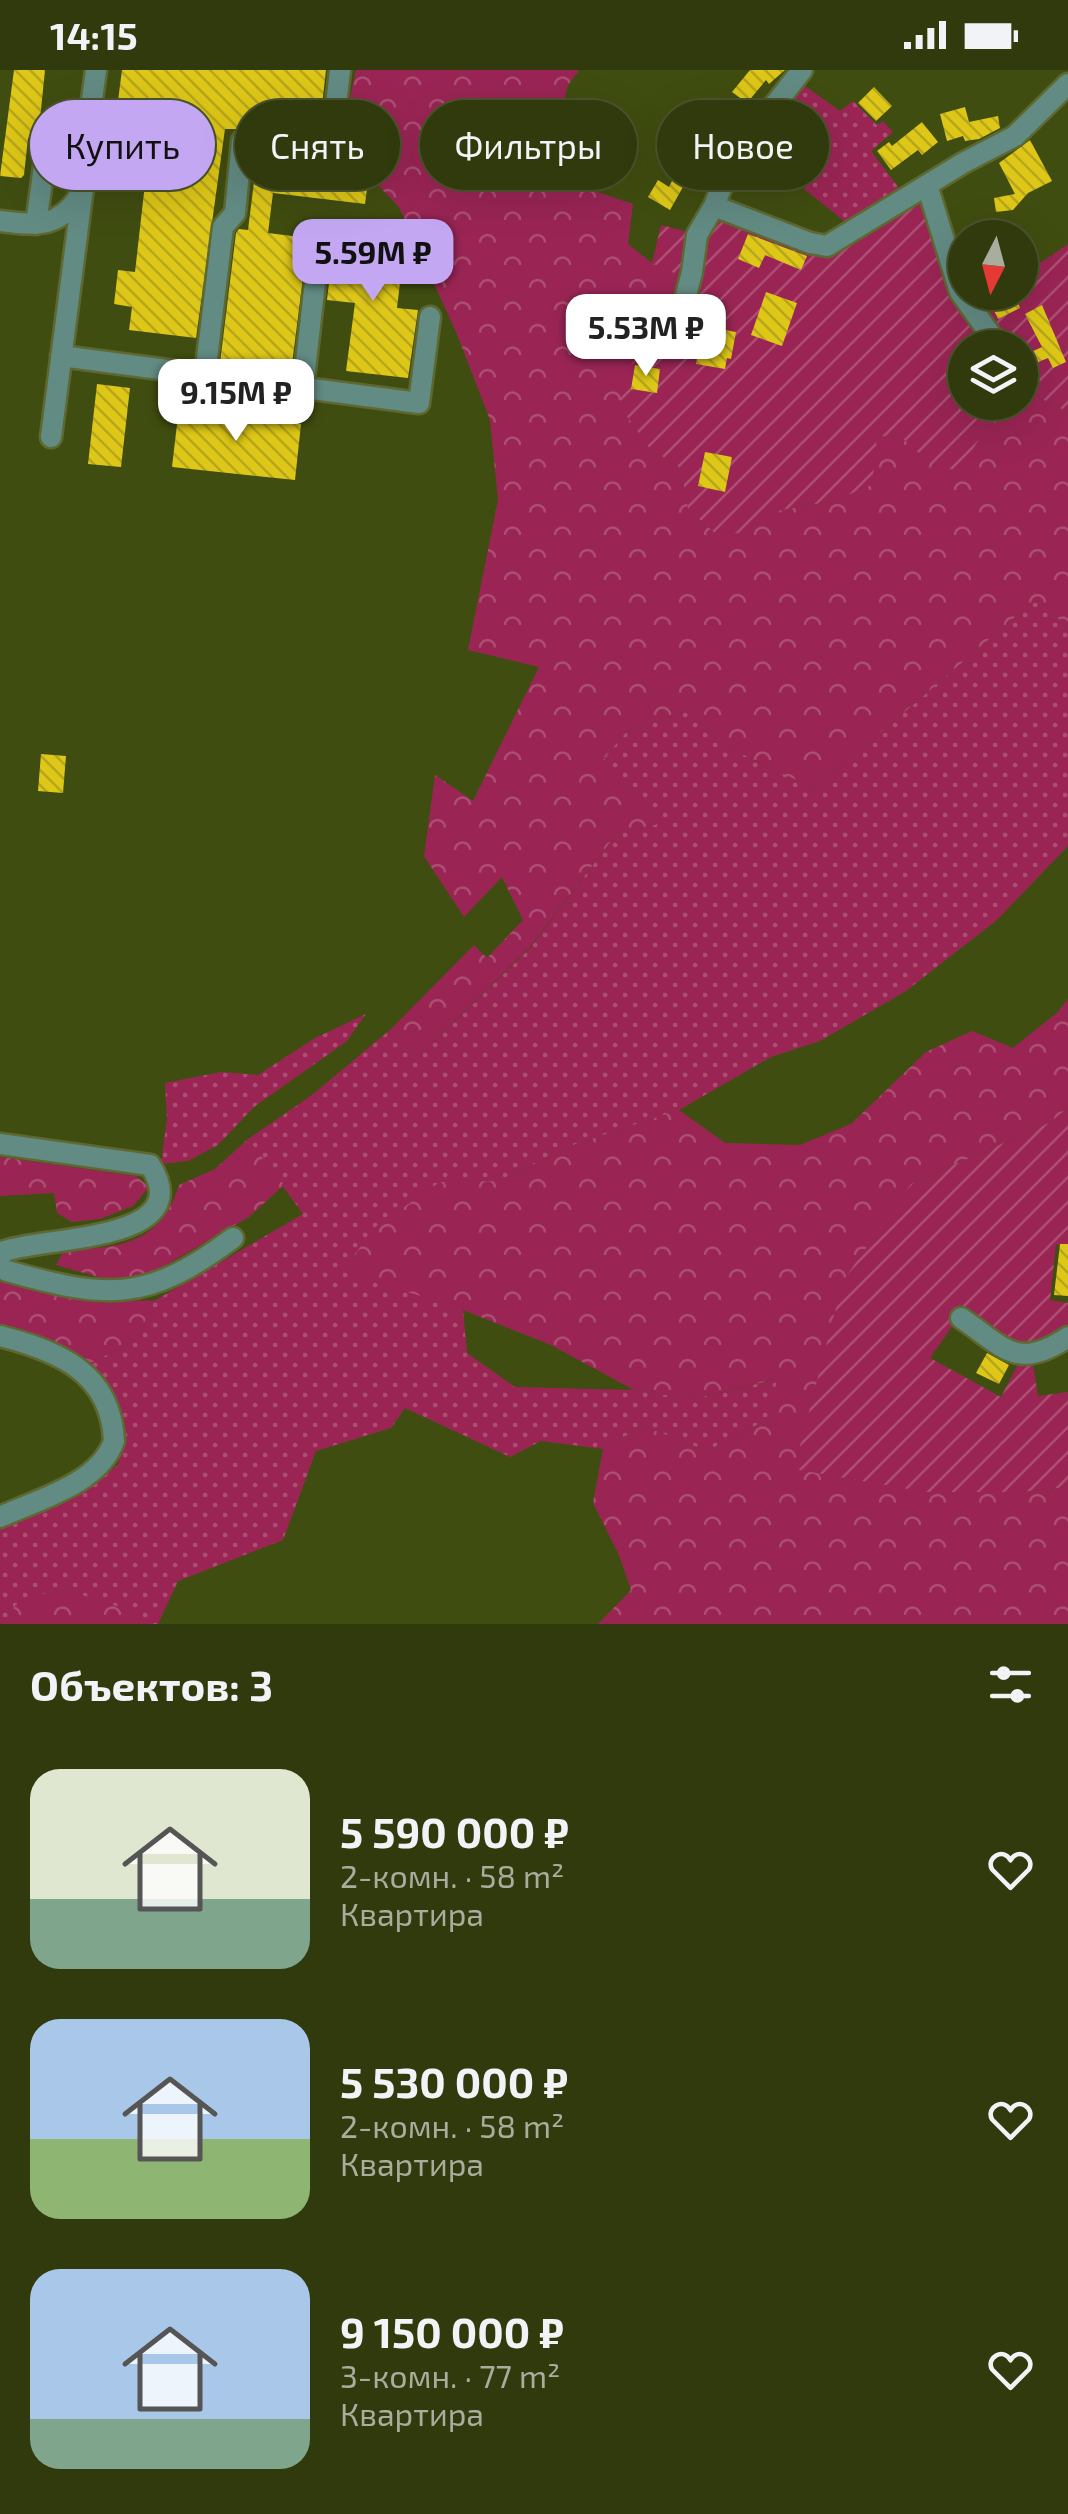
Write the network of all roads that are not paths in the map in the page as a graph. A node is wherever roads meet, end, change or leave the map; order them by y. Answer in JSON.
{"nodes":[{"id":1,"x":96,"y":70,"type":"edge"},
{"id":2,"x":340,"y":70,"type":"edge"},
{"id":3,"x":802,"y":70,"type":"edge"},
{"id":4,"x":1054,"y":70,"type":"edge"},
{"id":5,"x":1068,"y":81,"type":"edge"},
{"id":6,"x":93,"y":100,"type":"edge"},
{"id":7,"x":337,"y":100,"type":"edge"},
{"id":8,"x":927,"y":185,"type":"junction"},
{"id":9,"x":41,"y":190,"type":"edge"},
{"id":10,"x":82,"y":190,"type":"edge"},
{"id":11,"x":83,"y":190,"type":"edge"},
{"id":12,"x":237,"y":190,"type":"edge"},
{"id":13,"x":714,"y":206,"type":"junction"},
{"id":14,"x":0,"y":221,"type":"edge"},
{"id":15,"x":36,"y":224,"type":"junction"},
{"id":16,"x":316,"y":273,"type":"dead end"},
{"id":17,"x":430,"y":318,"type":"dead end"},
{"id":18,"x":987,"y":330,"type":"edge"},
{"id":19,"x":674,"y":347,"type":"dead end"},
{"id":20,"x":61,"y":356,"type":"junction"},
{"id":21,"x":206,"y":375,"type":"junction"},
{"id":22,"x":303,"y":388,"type":"junction"},
{"id":23,"x":51,"y":437,"type":"dead end"},
{"id":24,"x":0,"y":1144,"type":"edge"},
{"id":25,"x":234,"y":1238,"type":"dead end"},
{"id":26,"x":0,"y":1260,"type":"edge"},
{"id":27,"x":961,"y":1318,"type":"dead end"},
{"id":28,"x":0,"y":1336,"type":"edge"},
{"id":29,"x":1068,"y":1338,"type":"edge"},
{"id":30,"x":0,"y":1517,"type":"edge"}],
"edges":[{"from":1,"to":6,"type":"street"},
{"from":2,"to":7,"type":"street"},
{"from":3,"to":13,"type":"street"},
{"from":4,"to":5,"type":"street"},
{"from":5,"to":8,"type":"street"},
{"from":8,"to":13,"type":"street"},
{"from":8,"to":18,"type":"street"},
{"from":9,"to":15,"type":"street"},
{"from":10,"to":15,"type":"street"},
{"from":11,"to":20,"type":"street"},
{"from":12,"to":21,"type":"street"},
{"from":13,"to":19,"type":"street"},
{"from":14,"to":15,"type":"street"},
{"from":16,"to":22,"type":"street"},
{"from":17,"to":22,"type":"street"},
{"from":20,"to":21,"type":"street"},
{"from":20,"to":23,"type":"street"},
{"from":21,"to":22,"type":"street"},
{"from":24,"to":26,"type":"street"},
{"from":25,"to":26,"type":"street"},
{"from":27,"to":29,"type":"street"},
{"from":28,"to":30,"type":"street"}]}
